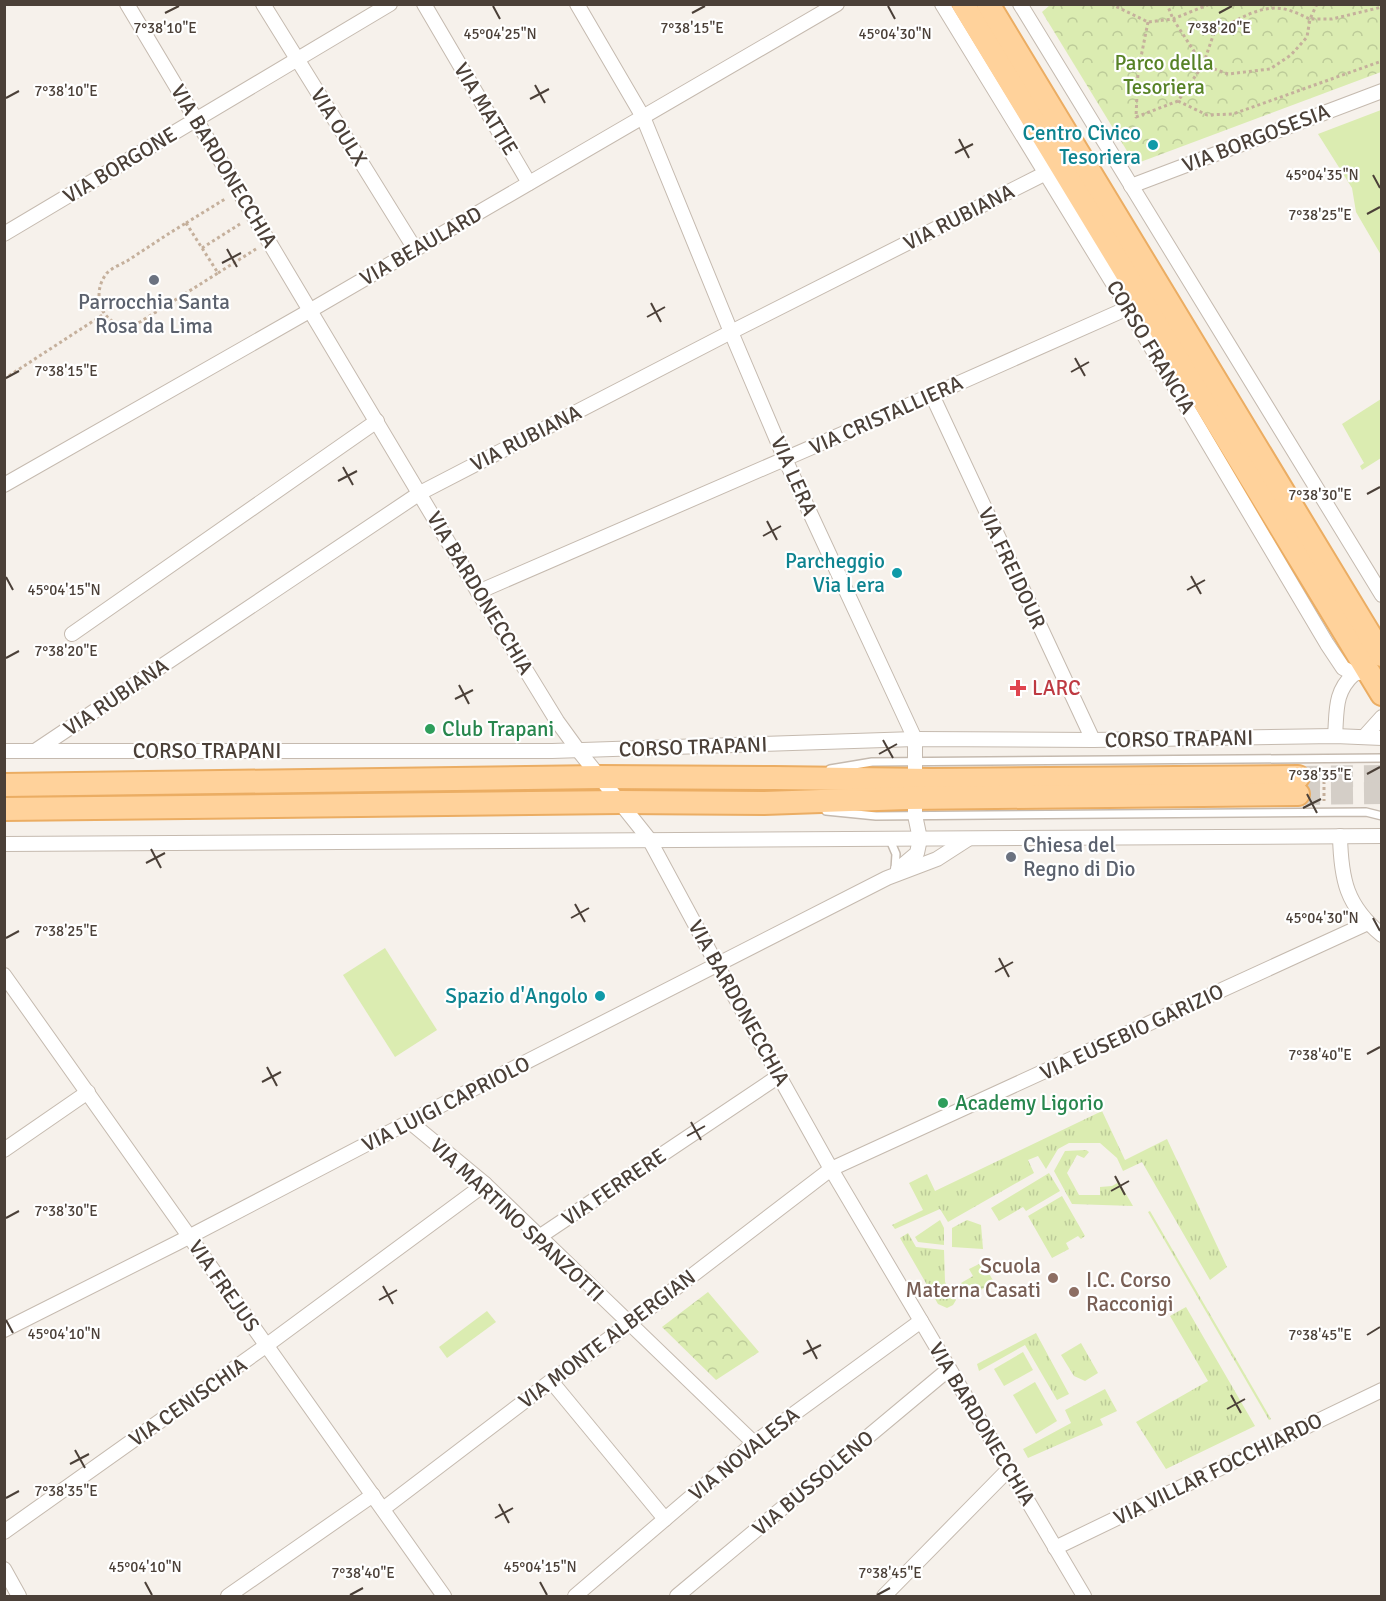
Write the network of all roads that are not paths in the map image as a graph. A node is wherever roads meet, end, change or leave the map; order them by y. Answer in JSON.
{"nodes":[{"id":1,"x":127,"y":4,"type":"edge"},
{"id":2,"x":264,"y":4,"type":"edge"},
{"id":3,"x":390,"y":4,"type":"edge"},
{"id":4,"x":424,"y":4,"type":"edge"},
{"id":5,"x":577,"y":4,"type":"edge"},
{"id":6,"x":837,"y":4,"type":"edge"},
{"id":7,"x":942,"y":4,"type":"edge"},
{"id":8,"x":963,"y":4,"type":"edge"},
{"id":9,"x":988,"y":4,"type":"edge"},
{"id":10,"x":1020,"y":4,"type":"edge"},
{"id":11,"x":297,"y":60,"type":"junction"},
{"id":12,"x":1382,"y":91,"type":"edge"},
{"id":13,"x":643,"y":117,"type":"junction"},
{"id":14,"x":196,"y":120,"type":"junction"},
{"id":15,"x":1046,"y":173,"type":"junction"},
{"id":16,"x":529,"y":183,"type":"junction"},
{"id":17,"x":1131,"y":186,"type":"junction"},
{"id":18,"x":4,"y":234,"type":"edge"},
{"id":19,"x":415,"y":249,"type":"junction"},
{"id":20,"x":1128,"y":308,"type":"junction"},
{"id":21,"x":310,"y":310,"type":"junction"},
{"id":22,"x":731,"y":332,"type":"junction"},
{"id":23,"x":932,"y":395,"type":"junction"},
{"id":24,"x":377,"y":421,"type":"junction"},
{"id":25,"x":785,"y":459,"type":"junction"},
{"id":26,"x":4,"y":485,"type":"edge"},
{"id":27,"x":420,"y":493,"type":"junction"},
{"id":28,"x":478,"y":592,"type":"junction"},
{"id":29,"x":1382,"y":596,"type":"edge"},
{"id":30,"x":72,"y":634,"type":"dead end"},
{"id":31,"x":1368,"y":666,"type":"edge"},
{"id":32,"x":1382,"y":694,"type":"edge"},
{"id":33,"x":1382,"y":717,"type":"edge"},
{"id":34,"x":1335,"y":736,"type":"junction"},
{"id":35,"x":1364,"y":737,"type":"junction"},
{"id":36,"x":1382,"y":738,"type":"edge"},
{"id":37,"x":915,"y":739,"type":"junction"},
{"id":38,"x":1093,"y":740,"type":"junction"},
{"id":39,"x":578,"y":750,"type":"junction"},
{"id":40,"x":4,"y":751,"type":"edge"},
{"id":41,"x":35,"y":751,"type":"junction"},
{"id":42,"x":1382,"y":758,"type":"edge"},
{"id":43,"x":600,"y":777,"type":"junction"},
{"id":44,"x":4,"y":785,"type":"edge"},
{"id":45,"x":1298,"y":785,"type":"tunnel mouth"},
{"id":46,"x":915,"y":789,"type":"junction"},
{"id":47,"x":620,"y":802,"type":"junction"},
{"id":48,"x":4,"y":809,"type":"edge"},
{"id":49,"x":1382,"y":816,"type":"edge"},
{"id":50,"x":1340,"y":836,"type":"junction"},
{"id":51,"x":1382,"y":836,"type":"edge"},
{"id":52,"x":650,"y":839,"type":"junction"},
{"id":53,"x":920,"y":839,"type":"junction"},
{"id":54,"x":968,"y":839,"type":"junction"},
{"id":55,"x":890,"y":840,"type":"junction"},
{"id":56,"x":4,"y":844,"type":"edge"},
{"id":57,"x":891,"y":874,"type":"junction"},
{"id":58,"x":1368,"y":923,"type":"junction"},
{"id":59,"x":1382,"y":935,"type":"edge"},
{"id":60,"x":717,"y":964,"type":"junction"},
{"id":61,"x":5,"y":978,"type":"edge"},
{"id":62,"x":779,"y":1076,"type":"junction"},
{"id":63,"x":88,"y":1092,"type":"junction"},
{"id":64,"x":410,"y":1122,"type":"junction"},
{"id":65,"x":4,"y":1150,"type":"edge"},
{"id":66,"x":831,"y":1169,"type":"junction"},
{"id":67,"x":485,"y":1184,"type":"junction"},
{"id":68,"x":189,"y":1237,"type":"junction"},
{"id":69,"x":539,"y":1237,"type":"junction"},
{"id":70,"x":921,"y":1321,"type":"junction"},
{"id":71,"x":629,"y":1324,"type":"junction"},
{"id":72,"x":4,"y":1330,"type":"edge"},
{"id":73,"x":267,"y":1345,"type":"junction"},
{"id":74,"x":950,"y":1369,"type":"junction"},
{"id":75,"x":551,"y":1381,"type":"junction"},
{"id":76,"x":1382,"y":1390,"type":"edge"},
{"id":77,"x":754,"y":1443,"type":"junction"},
{"id":78,"x":1009,"y":1469,"type":"junction"},
{"id":79,"x":373,"y":1495,"type":"junction"},
{"id":80,"x":383,"y":1509,"type":"junction"},
{"id":81,"x":665,"y":1519,"type":"junction"},
{"id":82,"x":4,"y":1532,"type":"edge"},
{"id":83,"x":1055,"y":1548,"type":"junction"},
{"id":84,"x":4,"y":1569,"type":"edge"},
{"id":85,"x":19,"y":1596,"type":"edge"},
{"id":86,"x":228,"y":1596,"type":"edge"},
{"id":87,"x":444,"y":1596,"type":"edge"},
{"id":88,"x":575,"y":1596,"type":"edge"},
{"id":89,"x":677,"y":1596,"type":"edge"},
{"id":90,"x":884,"y":1596,"type":"edge"},
{"id":91,"x":1084,"y":1596,"type":"edge"}],
"edges":[{"from":1,"to":14,"type":"street","name":"VIA BARDONECCHIA"},
{"from":2,"to":11,"type":"street","name":"VIA OULX"},
{"from":3,"to":11,"type":"street","name":"VIA BORGONE"},
{"from":4,"to":16,"type":"street","name":"VIA MATTIE"},
{"from":5,"to":13,"type":"street","name":"VIA LERA"},
{"from":6,"to":13,"type":"street","name":"VIA BEAULARD"},
{"from":7,"to":15,"type":"street","name":"CORSO FRANCIA"},
{"from":8,"to":31,"type":"main road","name":"CORSO FRANCIA"},
{"from":9,"to":31,"type":"main road","name":"CORSO FRANCIA"},
{"from":10,"to":17,"type":"street"},
{"from":11,"to":14,"type":"street","name":"VIA BORGONE"},
{"from":11,"to":19,"type":"street","name":"VIA OULX"},
{"from":12,"to":17,"type":"street","name":"VIA BORGOSESIA"},
{"from":13,"to":16,"type":"street","name":"VIA BEAULARD"},
{"from":13,"to":22,"type":"street","name":"VIA LERA"},
{"from":14,"to":18,"type":"street","name":"VIA BORGONE"},
{"from":14,"to":21,"type":"street","name":"VIA BARDONECCHIA"},
{"from":15,"to":20,"type":"street","name":"CORSO FRANCIA"},
{"from":15,"to":22,"type":"street","name":"VIA RUBIANA"},
{"from":16,"to":19,"type":"street","name":"VIA BEAULARD"},
{"from":17,"to":29,"type":"street"},
{"from":19,"to":21,"type":"street","name":"VIA BEAULARD"},
{"from":20,"to":23,"type":"street","name":"VIA CRISTALLIERA"},
{"from":20,"to":31,"type":"street","name":"CORSO FRANCIA"},
{"from":21,"to":24,"type":"street","name":"VIA BARDONECCHIA"},
{"from":21,"to":26,"type":"street","name":"VIA BEAULARD"},
{"from":22,"to":25,"type":"street","name":"VIA LERA"},
{"from":22,"to":27,"type":"street","name":"VIA RUBIANA"},
{"from":23,"to":25,"type":"street","name":"VIA CRISTALLIERA"},
{"from":23,"to":38,"type":"street","name":"VIA FREIDOUR"},
{"from":24,"to":27,"type":"street","name":"VIA BARDONECCHIA"},
{"from":24,"to":30,"type":"street"},
{"from":25,"to":28,"type":"street","name":"VIA CRISTALLIERA"},
{"from":25,"to":37,"type":"street","name":"VIA LERA"},
{"from":27,"to":28,"type":"street","name":"VIA BARDONECCHIA"},
{"from":27,"to":41,"type":"street","name":"VIA RUBIANA"},
{"from":28,"to":39,"type":"street","name":"VIA BARDONECCHIA"},
{"from":31,"to":32,"type":"main road","name":"CORSO FRANCIA"},
{"from":31,"to":34,"type":"street"},
{"from":33,"to":35,"type":"street"},
{"from":34,"to":35,"type":"street","name":"CORSO TRAPANI"},
{"from":34,"to":38,"type":"street","name":"CORSO TRAPANI"},
{"from":35,"to":36,"type":"street","name":"CORSO TRAPANI"},
{"from":37,"to":38,"type":"street","name":"CORSO TRAPANI"},
{"from":37,"to":39,"type":"street","name":"CORSO TRAPANI"},
{"from":37,"to":46,"type":"street","name":"VIA LERA"},
{"from":39,"to":41,"type":"street","name":"CORSO TRAPANI"},
{"from":39,"to":43,"type":"street","name":"VIA BARDONECCHIA"},
{"from":40,"to":41,"type":"street","name":"CORSO TRAPANI"},
{"from":42,"to":46,"type":"lane","name":"CORSO TRAPANI"},
{"from":43,"to":44,"type":"main road","name":"CORSO TRAPANI"},
{"from":43,"to":46,"type":"main road","name":"CORSO TRAPANI"},
{"from":43,"to":47,"type":"street","name":"VIA BARDONECCHIA"},
{"from":45,"to":46,"type":"main road","name":"CORSO TRAPANI"},
{"from":46,"to":47,"type":"main road","name":"CORSO TRAPANI"},
{"from":46,"to":49,"type":"lane","name":"CORSO TRAPANI"},
{"from":46,"to":53,"type":"street","name":"VIA LERA"},
{"from":47,"to":48,"type":"main road","name":"CORSO TRAPANI"},
{"from":47,"to":52,"type":"street","name":"VIA BARDONECCHIA"},
{"from":50,"to":51,"type":"street"},
{"from":50,"to":54,"type":"street"},
{"from":50,"to":58,"type":"street"},
{"from":52,"to":55,"type":"street"},
{"from":52,"to":56,"type":"street"},
{"from":52,"to":60,"type":"street","name":"VIA BARDONECCHIA"},
{"from":53,"to":54,"type":"street"},
{"from":53,"to":55,"type":"street"},
{"from":53,"to":57,"type":"street","name":"VIA LUIGI CAPRIOLO"},
{"from":54,"to":57,"type":"street","name":"VIA LUIGI CAPRIOLO"},
{"from":55,"to":57,"type":"lane"},
{"from":57,"to":60,"type":"street","name":"VIA LUIGI CAPRIOLO"},
{"from":58,"to":59,"type":"street"},
{"from":58,"to":66,"type":"street","name":"VIA EUSEBIO GARIZIO"},
{"from":60,"to":62,"type":"street","name":"VIA BARDONECCHIA"},
{"from":60,"to":64,"type":"street","name":"VIA LUIGI CAPRIOLO"},
{"from":61,"to":63,"type":"street","name":"VIA FREJUS"},
{"from":62,"to":66,"type":"street","name":"VIA BARDONECCHIA"},
{"from":62,"to":69,"type":"street","name":"VIA FERRERE"},
{"from":63,"to":65,"type":"street"},
{"from":63,"to":68,"type":"street","name":"VIA FREJUS"},
{"from":64,"to":67,"type":"street","name":"VIA MARTINO SPANZOTTI"},
{"from":64,"to":68,"type":"street","name":"VIA LUIGI CAPRIOLO"},
{"from":66,"to":70,"type":"street","name":"VIA BARDONECCHIA"},
{"from":66,"to":71,"type":"street","name":"VIA MONTE ALBERGIAN"},
{"from":67,"to":69,"type":"street","name":"VIA MARTINO SPANZOTTI"},
{"from":67,"to":73,"type":"street","name":"VIA CENISCHIA"},
{"from":68,"to":72,"type":"street","name":"VIA LUIGI CAPRIOLO"},
{"from":68,"to":73,"type":"street","name":"VIA FREJUS"},
{"from":69,"to":71,"type":"street","name":"VIA MARTINO SPANZOTTI"},
{"from":70,"to":74,"type":"street","name":"VIA BARDONECCHIA"},
{"from":70,"to":77,"type":"street","name":"VIA NOVALESA"},
{"from":71,"to":75,"type":"street","name":"VIA MONTE ALBERGIAN"},
{"from":71,"to":77,"type":"street","name":"VIA MARTINO SPANZOTTI"},
{"from":73,"to":79,"type":"street","name":"VIA FREJUS"},
{"from":73,"to":82,"type":"street","name":"VIA CENISCHIA"},
{"from":74,"to":78,"type":"street","name":"VIA BARDONECCHIA"},
{"from":74,"to":89,"type":"street","name":"VIA BUSSOLENO"},
{"from":75,"to":80,"type":"street","name":"VIA MONTE ALBERGIAN"},
{"from":75,"to":81,"type":"street"},
{"from":76,"to":83,"type":"street","name":"VIA VILLAR FOCCHIARDO"},
{"from":77,"to":81,"type":"street","name":"VIA NOVALESA"},
{"from":78,"to":83,"type":"street","name":"VIA BARDONECCHIA"},
{"from":78,"to":90,"type":"street"},
{"from":79,"to":80,"type":"street","name":"VIA FREJUS"},
{"from":79,"to":86,"type":"street"},
{"from":80,"to":87,"type":"street","name":"VIA FREJUS"},
{"from":81,"to":88,"type":"street","name":"VIA NOVALESA"},
{"from":83,"to":91,"type":"street","name":"VIA BARDONECCHIA"},
{"from":84,"to":85,"type":"street"}]}
